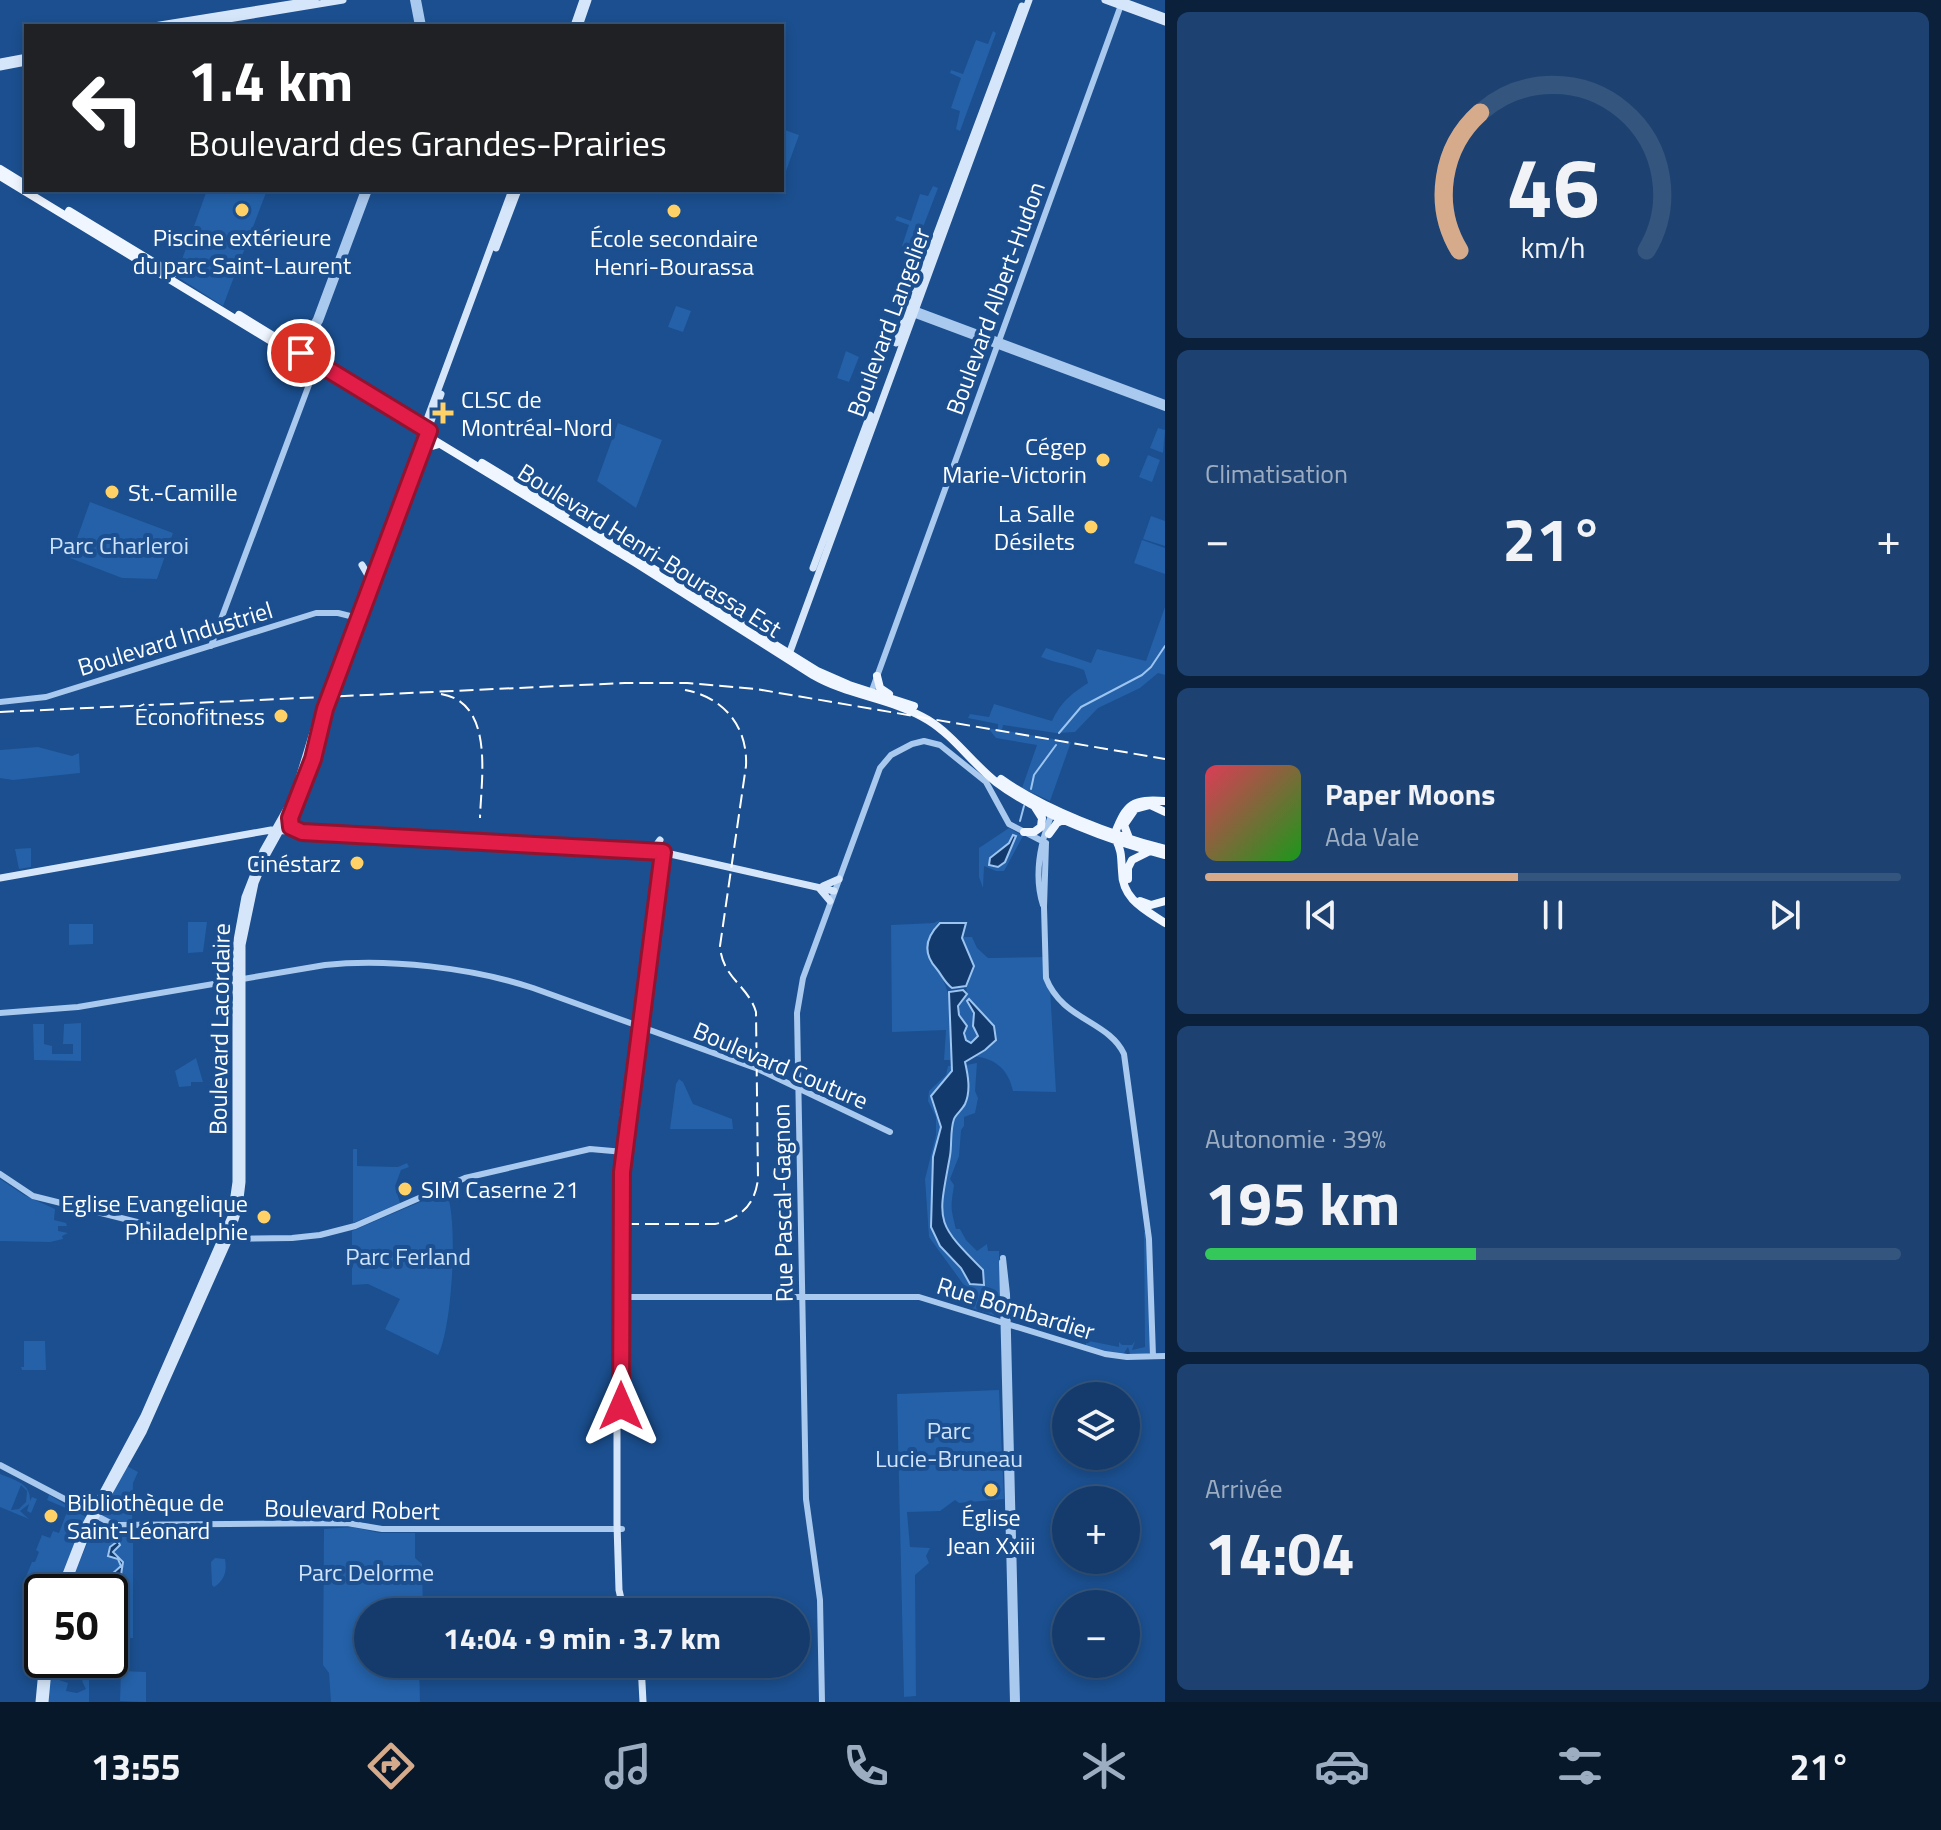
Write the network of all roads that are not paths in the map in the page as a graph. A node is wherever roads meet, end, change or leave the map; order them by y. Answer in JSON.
{"nodes":[{"id":1,"x":315,"y":0,"type":"edge"},
{"id":2,"x":343,"y":0,"type":"edge"},
{"id":3,"x":416,"y":0,"type":"edge"},
{"id":4,"x":586,"y":0,"type":"edge"},
{"id":5,"x":1026,"y":0,"type":"edge"},
{"id":6,"x":1105,"y":0,"type":"edge"},
{"id":7,"x":1121,"y":2,"type":"edge"},
{"id":8,"x":1165,"y":20,"type":"edge"},
{"id":9,"x":166,"y":24,"type":"edge"},
{"id":10,"x":198,"y":24,"type":"edge"},
{"id":11,"x":421,"y":24,"type":"edge"},
{"id":12,"x":577,"y":24,"type":"edge"},
{"id":13,"x":24,"y":60,"type":"edge"},
{"id":14,"x":0,"y":64,"type":"edge"},
{"id":15,"x":0,"y":169,"type":"edge"},
{"id":16,"x":0,"y":176,"type":"edge"},
{"id":17,"x":24,"y":184,"type":"edge"},
{"id":18,"x":24,"y":190,"type":"edge"},
{"id":19,"x":27,"y":192,"type":"edge"},
{"id":20,"x":37,"y":192,"type":"edge"},
{"id":21,"x":366,"y":192,"type":"edge"},
{"id":22,"x":514,"y":192,"type":"edge"},
{"id":23,"x":911,"y":311,"type":"junction"},
{"id":24,"x":998,"y":343,"type":"junction"},
{"id":25,"x":298,"y":354,"type":"junction"},
{"id":26,"x":317,"y":365,"type":"junction"},
{"id":27,"x":1165,"y":406,"type":"edge"},
{"id":28,"x":425,"y":432,"type":"junction"},
{"id":29,"x":443,"y":446,"type":"junction"},
{"id":30,"x":420,"y":454,"type":"junction"},
{"id":31,"x":362,"y":565,"type":"dead end"},
{"id":32,"x":369,"y":577,"type":"junction"},
{"id":33,"x":357,"y":618,"type":"junction"},
{"id":34,"x":211,"y":646,"type":"junction"},
{"id":35,"x":785,"y":654,"type":"junction"},
{"id":36,"x":877,"y":676,"type":"junction"},
{"id":37,"x":871,"y":694,"type":"junction"},
{"id":38,"x":896,"y":699,"type":"junction"},
{"id":39,"x":0,"y":702,"type":"edge"},
{"id":40,"x":1165,"y":801,"type":"edge"},
{"id":41,"x":1032,"y":804,"type":"junction"},
{"id":42,"x":1165,"y":812,"type":"edge"},
{"id":43,"x":1058,"y":813,"type":"junction"},
{"id":44,"x":291,"y":815,"type":"junction"},
{"id":45,"x":278,"y":831,"type":"junction"},
{"id":46,"x":302,"y":832,"type":"junction"},
{"id":47,"x":1024,"y":832,"type":"junction"},
{"id":48,"x":255,"y":833,"type":"junction"},
{"id":49,"x":1115,"y":836,"type":"junction"},
{"id":50,"x":1129,"y":838,"type":"junction"},
{"id":51,"x":1045,"y":839,"type":"junction"},
{"id":52,"x":264,"y":850,"type":"junction"},
{"id":53,"x":641,"y":850,"type":"junction"},
{"id":54,"x":1152,"y":851,"type":"junction"},
{"id":55,"x":661,"y":852,"type":"junction"},
{"id":56,"x":1165,"y":852,"type":"edge"},
{"id":57,"x":674,"y":854,"type":"junction"},
{"id":58,"x":659,"y":866,"type":"junction"},
{"id":59,"x":0,"y":877,"type":"edge"},
{"id":60,"x":839,"y":879,"type":"junction"},
{"id":61,"x":817,"y":887,"type":"junction"},
{"id":62,"x":834,"y":891,"type":"junction"},
{"id":63,"x":830,"y":901,"type":"junction"},
{"id":64,"x":1165,"y":901,"type":"edge"},
{"id":65,"x":1165,"y":923,"type":"edge"},
{"id":66,"x":238,"y":979,"type":"junction"},
{"id":67,"x":0,"y":1013,"type":"edge"},
{"id":68,"x":637,"y":1026,"type":"junction"},
{"id":69,"x":798,"y":1089,"type":"junction"},
{"id":70,"x":890,"y":1132,"type":"dead end"},
{"id":71,"x":621,"y":1152,"type":"junction"},
{"id":72,"x":0,"y":1174,"type":"edge"},
{"id":73,"x":226,"y":1239,"type":"junction"},
{"id":74,"x":618,"y":1297,"type":"junction"},
{"id":75,"x":802,"y":1298,"type":"junction"},
{"id":76,"x":1005,"y":1322,"type":"junction"},
{"id":77,"x":1153,"y":1356,"type":"junction"},
{"id":78,"x":1165,"y":1356,"type":"edge"},
{"id":79,"x":0,"y":1465,"type":"edge"},
{"id":80,"x":93,"y":1516,"type":"junction"},
{"id":81,"x":620,"y":1529,"type":"junction"},
{"id":82,"x":69,"y":1574,"type":"edge"},
{"id":83,"x":624,"y":1598,"type":"edge"},
{"id":84,"x":44,"y":1678,"type":"edge"},
{"id":85,"x":640,"y":1678,"type":"edge"},
{"id":86,"x":42,"y":1702,"type":"edge"},
{"id":87,"x":641,"y":1702,"type":"edge"},
{"id":88,"x":822,"y":1702,"type":"edge"},
{"id":89,"x":1015,"y":1702,"type":"edge"}],
"edges":[{"from":1,"to":9,"type":"main road"},
{"from":2,"to":10,"type":"main road"},
{"from":3,"to":11,"type":"street"},
{"from":4,"to":12,"type":"main road"},
{"from":5,"to":23,"type":"main road","name":"Boulevard Langelier"},
{"from":6,"to":7,"type":"main road"},
{"from":7,"to":8,"type":"main road"},
{"from":7,"to":24,"type":"street","name":"Boulevard Albert-Hudon"},
{"from":13,"to":14,"type":"main road"},
{"from":15,"to":17,"type":"main road"},
{"from":16,"to":18,"type":"main road","name":"Boulevard Henri-Bourassa Est"},
{"from":19,"to":25,"type":"main road","name":"Boulevard Henri-Bourassa Est"},
{"from":20,"to":25,"type":"main road","name":"Boulevard Henri-Bourassa Est"},
{"from":21,"to":25,"type":"street"},
{"from":22,"to":28,"type":"main road","name":"Boulevard Lacordaire"},
{"from":23,"to":24,"type":"street"},
{"from":23,"to":35,"type":"main road","name":"Boulevard Langelier"},
{"from":24,"to":27,"type":"street"},
{"from":24,"to":36,"type":"street","name":"Boulevard Albert-Hudon"},
{"from":25,"to":26,"type":"main road","name":"Boulevard Henri-Bourassa Est"},
{"from":26,"to":28,"type":"main road","name":"Boulevard Henri-Bourassa Est"},
{"from":26,"to":34,"type":"street"},
{"from":28,"to":29,"type":"main road","name":"Boulevard Henri-Bourassa Est"},
{"from":28,"to":30,"type":"main road","name":"Boulevard Lacordaire"},
{"from":28,"to":32,"type":"main road","name":"Boulevard Lacordaire"},
{"from":28,"to":35,"type":"main road","name":"Boulevard Henri-Bourassa Est"},
{"from":29,"to":30,"type":"main road"},
{"from":29,"to":35,"type":"main road","name":"Boulevard Henri-Bourassa Est"},
{"from":30,"to":33,"type":"main road","name":"Boulevard Lacordaire"},
{"from":31,"to":32,"type":"main road"},
{"from":32,"to":33,"type":"main road","name":"Boulevard Lacordaire"},
{"from":33,"to":34,"type":"street","name":"Boulevard Industriel"},
{"from":33,"to":44,"type":"main road","name":"Boulevard Lacordaire"},
{"from":33,"to":45,"type":"main road","name":"Boulevard Lacordaire"},
{"from":34,"to":39,"type":"street","name":"Boulevard Industriel"},
{"from":35,"to":37,"type":"main road","name":"Boulevard Henri-Bourassa Est"},
{"from":36,"to":37,"type":"street","name":"Boulevard Albert-Hudon"},
{"from":36,"to":38,"type":"main road"},
{"from":37,"to":38,"type":"main road","name":"Boulevard Henri-Bourassa Est"},
{"from":37,"to":41,"type":"main road","name":"Boulevard Henri-Bourassa Est"},
{"from":38,"to":43,"type":"main road","name":"Boulevard Henri-Bourassa Est"},
{"from":40,"to":49,"type":"main road"},
{"from":41,"to":43,"type":"main road","name":"Boulevard Henri-Bourassa Est"},
{"from":41,"to":47,"type":"main road"},
{"from":42,"to":50,"type":"main road"},
{"from":43,"to":49,"type":"main road","name":"Boulevard Henri-Bourassa Est"},
{"from":43,"to":51,"type":"street"},
{"from":43,"to":51,"type":"main road"},
{"from":44,"to":45,"type":"main road","name":"Boulevard Lacordaire"},
{"from":44,"to":46,"type":"main road"},
{"from":45,"to":46,"type":"main road"},
{"from":45,"to":48,"type":"main road"},
{"from":45,"to":52,"type":"main road","name":"Boulevard Lacordaire"},
{"from":45,"to":66,"type":"main road","name":"Boulevard Lacordaire"},
{"from":46,"to":53,"type":"main road"},
{"from":47,"to":51,"type":"street"},
{"from":47,"to":60,"type":"street","name":"Rue Pascal-Gagnon"},
{"from":48,"to":52,"type":"main road"},
{"from":48,"to":59,"type":"main road"},
{"from":49,"to":50,"type":"main road","name":"Boulevard Henri-Bourassa Est"},
{"from":49,"to":54,"type":"main road","name":"Boulevard Henri-Bourassa Est"},
{"from":49,"to":65,"type":"main road"},
{"from":50,"to":56,"type":"main road","name":"Boulevard Henri-Bourassa Est"},
{"from":51,"to":77,"type":"street"},
{"from":52,"to":66,"type":"main road","name":"Boulevard Lacordaire"},
{"from":53,"to":55,"type":"main road"},
{"from":53,"to":57,"type":"main road"},
{"from":53,"to":58,"type":"main road"},
{"from":54,"to":56,"type":"main road","name":"Boulevard Henri-Bourassa Est"},
{"from":54,"to":64,"type":"main road"},
{"from":55,"to":57,"type":"main road"},
{"from":55,"to":58,"type":"main road"},
{"from":57,"to":58,"type":"main road"},
{"from":57,"to":61,"type":"main road"},
{"from":58,"to":68,"type":"main road"},
{"from":60,"to":61,"type":"main road"},
{"from":60,"to":62,"type":"street","name":"Rue Pascal-Gagnon"},
{"from":61,"to":62,"type":"main road"},
{"from":61,"to":63,"type":"main road"},
{"from":62,"to":63,"type":"street","name":"Rue Pascal-Gagnon"},
{"from":63,"to":69,"type":"street","name":"Rue Pascal-Gagnon"},
{"from":66,"to":67,"type":"street","name":"Boulevard Couture"},
{"from":66,"to":68,"type":"street","name":"Boulevard Couture"},
{"from":66,"to":73,"type":"main road","name":"Boulevard Lacordaire"},
{"from":68,"to":69,"type":"street","name":"Boulevard Couture"},
{"from":68,"to":71,"type":"main road"},
{"from":69,"to":70,"type":"street","name":"Boulevard Couture"},
{"from":69,"to":75,"type":"street","name":"Rue Pascal-Gagnon"},
{"from":71,"to":73,"type":"street"},
{"from":71,"to":74,"type":"main road"},
{"from":72,"to":73,"type":"street"},
{"from":73,"to":80,"type":"main road","name":"Boulevard Lacordaire"},
{"from":74,"to":75,"type":"street","name":"Rue Bombardier"},
{"from":74,"to":81,"type":"main road"},
{"from":75,"to":76,"type":"street","name":"Rue Bombardier"},
{"from":75,"to":88,"type":"street","name":"Rue Pascal-Gagnon"},
{"from":76,"to":76,"type":"street"},
{"from":76,"to":77,"type":"street","name":"Rue Bombardier"},
{"from":76,"to":89,"type":"street"},
{"from":77,"to":78,"type":"street","name":"Rue Bombardier"},
{"from":79,"to":80,"type":"street","name":"Boulevard Robert"},
{"from":80,"to":81,"type":"street","name":"Boulevard Robert"},
{"from":80,"to":82,"type":"main road","name":"Boulevard Lacordaire"},
{"from":81,"to":83,"type":"main road"},
{"from":84,"to":86,"type":"main road"},
{"from":85,"to":87,"type":"main road"}]}
